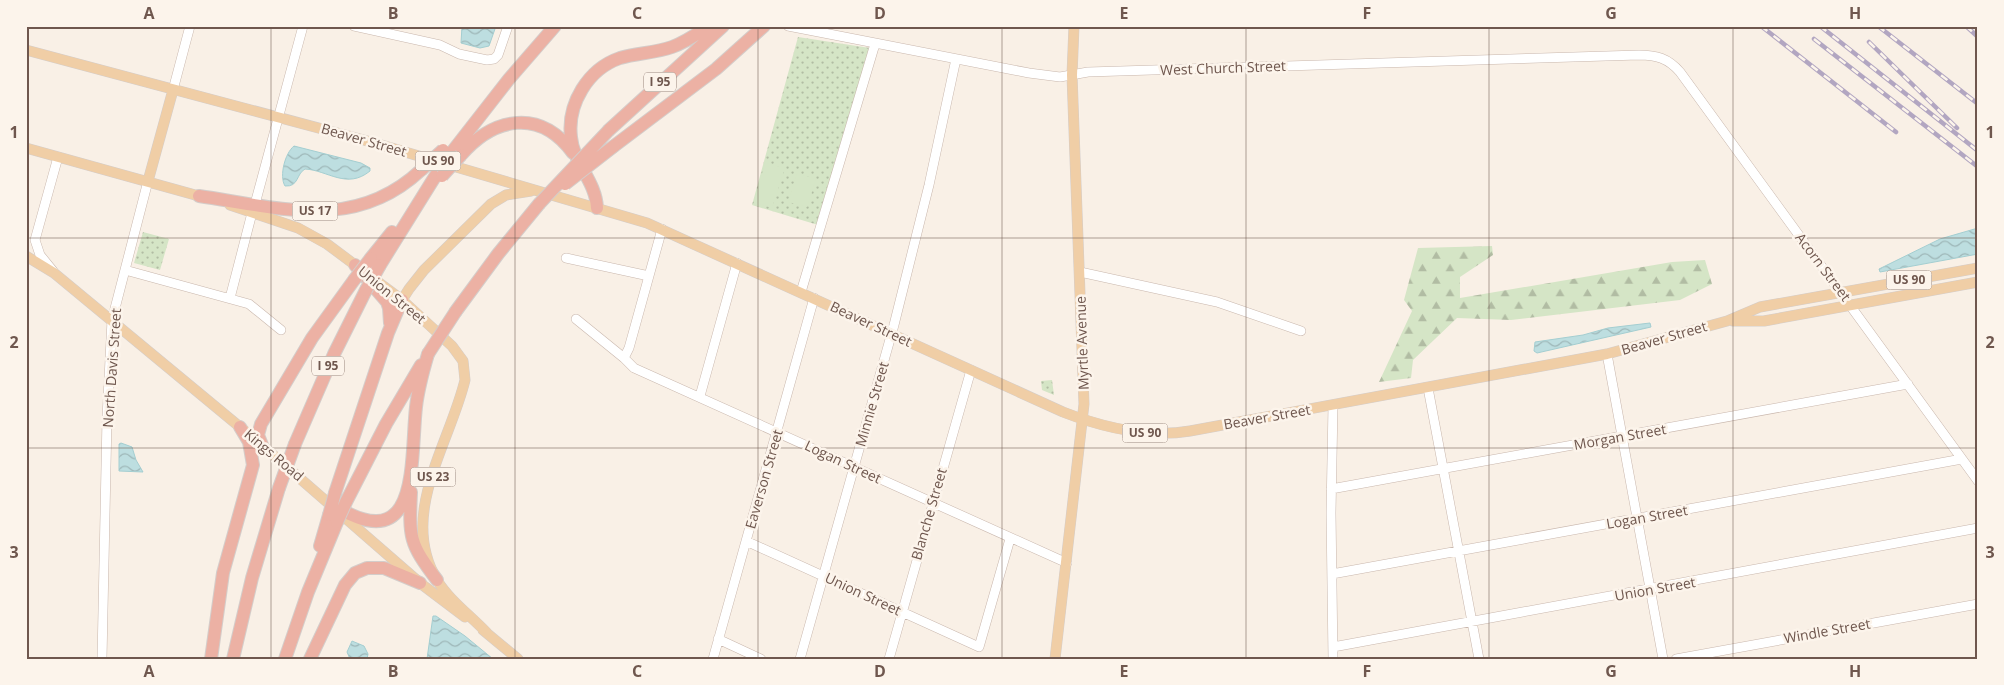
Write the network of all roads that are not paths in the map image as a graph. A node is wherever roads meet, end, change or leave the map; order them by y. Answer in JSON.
{"nodes":[{"id":1,"x":190,"y":26,"type":"edge"},
{"id":2,"x":303,"y":26,"type":"edge"},
{"id":3,"x":354,"y":26,"type":"edge"},
{"id":4,"x":508,"y":26,"type":"edge"},
{"id":5,"x":555,"y":26,"type":"edge"},
{"id":6,"x":723,"y":26,"type":"edge"},
{"id":7,"x":764,"y":26,"type":"edge"},
{"id":8,"x":788,"y":26,"type":"edge"},
{"id":9,"x":1074,"y":26,"type":"edge"},
{"id":10,"x":708,"y":31,"type":"edge"},
{"id":11,"x":876,"y":44,"type":"junction"},
{"id":12,"x":26,"y":50,"type":"edge"},
{"id":13,"x":1663,"y":58,"type":"joint"},
{"id":14,"x":956,"y":59,"type":"junction"},
{"id":15,"x":1072,"y":75,"type":"junction"},
{"id":16,"x":173,"y":90,"type":"junction"},
{"id":17,"x":279,"y":117,"type":"junction"},
{"id":18,"x":26,"y":148,"type":"edge"},
{"id":19,"x":452,"y":152,"type":"junction"},
{"id":20,"x":58,"y":157,"type":"junction"},
{"id":21,"x":582,"y":168,"type":"junction"},
{"id":22,"x":439,"y":175,"type":"junction"},
{"id":23,"x":148,"y":181,"type":"junction"},
{"id":24,"x":199,"y":196,"type":"joint"},
{"id":25,"x":539,"y":197,"type":"junction"},
{"id":26,"x":254,"y":208,"type":"junction"},
{"id":27,"x":596,"y":208,"type":"junction"},
{"id":28,"x":662,"y":229,"type":"junction"},
{"id":29,"x":31,"y":240,"type":"edge"},
{"id":30,"x":26,"y":256,"type":"edge"},
{"id":31,"x":566,"y":258,"type":"dead end"},
{"id":32,"x":376,"y":262,"type":"junction"},
{"id":33,"x":737,"y":263,"type":"junction"},
{"id":34,"x":355,"y":266,"type":"junction"},
{"id":35,"x":1978,"y":268,"type":"edge"},
{"id":36,"x":125,"y":270,"type":"junction"},
{"id":37,"x":1080,"y":272,"type":"junction"},
{"id":38,"x":54,"y":273,"type":"junction"},
{"id":39,"x":649,"y":276,"type":"junction"},
{"id":40,"x":1978,"y":282,"type":"edge"},
{"id":41,"x":801,"y":292,"type":"junction"},
{"id":42,"x":1840,"y":293,"type":"junction"},
{"id":43,"x":230,"y":298,"type":"junction"},
{"id":44,"x":814,"y":298,"type":"junction"},
{"id":45,"x":402,"y":300,"type":"junction"},
{"id":46,"x":1851,"y":305,"type":"junction"},
{"id":47,"x":576,"y":319,"type":"dead end"},
{"id":48,"x":112,"y":320,"type":"junction"},
{"id":49,"x":1727,"y":321,"type":"junction"},
{"id":50,"x":281,"y":330,"type":"dead end"},
{"id":51,"x":1301,"y":331,"type":"dead end"},
{"id":52,"x":388,"y":333,"type":"junction"},
{"id":53,"x":892,"y":334,"type":"junction"},
{"id":54,"x":428,"y":354,"type":"junction"},
{"id":55,"x":1607,"y":354,"type":"junction"},
{"id":56,"x":624,"y":358,"type":"junction"},
{"id":57,"x":971,"y":370,"type":"junction"},
{"id":58,"x":1908,"y":384,"type":"junction"},
{"id":59,"x":1428,"y":388,"type":"junction"},
{"id":60,"x":700,"y":396,"type":"junction"},
{"id":61,"x":1333,"y":405,"type":"junction"},
{"id":62,"x":1083,"y":420,"type":"junction"},
{"id":63,"x":240,"y":427,"type":"junction"},
{"id":64,"x":778,"y":432,"type":"junction"},
{"id":65,"x":1622,"y":437,"type":"junction"},
{"id":66,"x":262,"y":445,"type":"junction"},
{"id":67,"x":1962,"y":459,"type":"junction"},
{"id":68,"x":854,"y":467,"type":"junction"},
{"id":69,"x":1445,"y":469,"type":"junction"},
{"id":70,"x":412,"y":475,"type":"junction"},
{"id":71,"x":1977,"y":479,"type":"edge"},
{"id":72,"x":1331,"y":489,"type":"junction"},
{"id":73,"x":933,"y":504,"type":"junction"},
{"id":74,"x":333,"y":508,"type":"junction"},
{"id":75,"x":1637,"y":519,"type":"junction"},
{"id":76,"x":1978,"y":528,"type":"edge"},
{"id":77,"x":1010,"y":539,"type":"junction"},
{"id":78,"x":746,"y":541,"type":"junction"},
{"id":79,"x":1460,"y":551,"type":"junction"},
{"id":80,"x":1066,"y":563,"type":"junction"},
{"id":81,"x":1332,"y":574,"type":"junction"},
{"id":82,"x":824,"y":576,"type":"junction"},
{"id":83,"x":437,"y":580,"type":"junction"},
{"id":84,"x":420,"y":583,"type":"junction"},
{"id":85,"x":1650,"y":590,"type":"junction"},
{"id":86,"x":1978,"y":604,"type":"edge"},
{"id":87,"x":902,"y":612,"type":"junction"},
{"id":88,"x":1472,"y":623,"type":"junction"},
{"id":89,"x":487,"y":633,"type":"junction"},
{"id":90,"x":718,"y":639,"type":"junction"},
{"id":91,"x":1333,"y":647,"type":"junction"},
{"id":92,"x":102,"y":659,"type":"edge"},
{"id":93,"x":210,"y":659,"type":"edge"},
{"id":94,"x":233,"y":659,"type":"edge"},
{"id":95,"x":285,"y":659,"type":"edge"},
{"id":96,"x":310,"y":659,"type":"edge"},
{"id":97,"x":518,"y":659,"type":"edge"},
{"id":98,"x":713,"y":659,"type":"edge"},
{"id":99,"x":761,"y":659,"type":"edge"},
{"id":100,"x":800,"y":659,"type":"edge"},
{"id":101,"x":888,"y":659,"type":"edge"},
{"id":102,"x":1055,"y":659,"type":"edge"},
{"id":103,"x":1333,"y":659,"type":"edge"},
{"id":104,"x":1479,"y":659,"type":"edge"},
{"id":105,"x":1663,"y":659,"type":"edge"},
{"id":106,"x":1676,"y":659,"type":"edge"}],
"edges":[{"from":1,"to":16,"type":"street","name":"North Davis Street"},
{"from":2,"to":17,"type":"street"},
{"from":3,"to":4,"type":"street"},
{"from":5,"to":19,"type":"highway"},
{"from":6,"to":10,"type":"highway","number":"I 95"},
{"from":7,"to":25,"type":"highway","bridge":true},
{"from":8,"to":11,"type":"street","name":"West Church Street"},
{"from":9,"to":15,"type":"main road","name":"Myrtle Avenue"},
{"from":10,"to":21,"type":"highway"},
{"from":10,"to":25,"type":"highway","number":"I 95","bridge":true},
{"from":11,"to":14,"type":"street","name":"West Church Street"},
{"from":11,"to":41,"type":"street"},
{"from":12,"to":16,"type":"main road","name":"Beaver Street","number":"US 90"},
{"from":13,"to":15,"type":"street","name":"West Church Street"},
{"from":13,"to":42,"type":"street","name":"Acorn Street"},
{"from":14,"to":15,"type":"street","name":"West Church Street"},
{"from":14,"to":53,"type":"street","name":"Minnie Street"},
{"from":15,"to":37,"type":"main road","name":"Myrtle Avenue"},
{"from":16,"to":17,"type":"main road","name":"Beaver Street","number":"US 90"},
{"from":16,"to":23,"type":"main road","name":"North Davis Street"},
{"from":17,"to":25,"type":"main road","name":"Beaver Street","number":"US 90"},
{"from":17,"to":26,"type":"street"},
{"from":18,"to":20,"type":"main road","number":"US 17"},
{"from":19,"to":21,"type":"highway"},
{"from":19,"to":22,"type":"highway","bridge":true},
{"from":19,"to":26,"type":"highway","number":"US 17","bridge":true},
{"from":20,"to":23,"type":"main road","number":"US 17"},
{"from":20,"to":29,"type":"street"},
{"from":21,"to":27,"type":"highway"},
{"from":22,"to":32,"type":"highway"},
{"from":22,"to":32,"type":"highway","number":"I 95"},
{"from":23,"to":24,"type":"main road","number":"US 17"},
{"from":23,"to":36,"type":"street","name":"North Davis Street"},
{"from":24,"to":26,"type":"highway","number":"US 17"},
{"from":25,"to":27,"type":"main road","name":"Beaver Street","number":"US 90"},
{"from":25,"to":45,"type":"main road"},
{"from":25,"to":54,"type":"highway","number":"I 95","bridge":true},
{"from":26,"to":34,"type":"main road","name":"Union Street","number":"US 23"},
{"from":26,"to":43,"type":"street"},
{"from":27,"to":28,"type":"main road","name":"Beaver Street","number":"US 90"},
{"from":28,"to":33,"type":"main road","name":"Beaver Street","number":"US 90"},
{"from":28,"to":39,"type":"street"},
{"from":29,"to":38,"type":"street"},
{"from":30,"to":38,"type":"main road","name":"Kings Road"},
{"from":31,"to":39,"type":"street"},
{"from":32,"to":66,"type":"highway","bridge":true},
{"from":32,"to":94,"type":"highway","number":"I 95","bridge":true},
{"from":33,"to":41,"type":"main road","name":"Beaver Street","number":"US 90"},
{"from":33,"to":60,"type":"street"},
{"from":34,"to":45,"type":"main road","name":"Union Street","number":"US 23"},
{"from":34,"to":52,"type":"highway"},
{"from":35,"to":42,"type":"main road","name":"Beaver Street","number":"US 90"},
{"from":36,"to":43,"type":"street"},
{"from":36,"to":48,"type":"street","name":"North Davis Street"},
{"from":37,"to":51,"type":"street"},
{"from":37,"to":62,"type":"main road","name":"Myrtle Avenue"},
{"from":38,"to":48,"type":"main road","name":"Kings Road"},
{"from":39,"to":56,"type":"street"},
{"from":40,"to":46,"type":"main road","name":"Beaver Street","number":"US 90"},
{"from":41,"to":44,"type":"main road","name":"Beaver Street","number":"US 90"},
{"from":42,"to":46,"type":"street","name":"Acorn Street"},
{"from":42,"to":49,"type":"main road","name":"Beaver Street","number":"US 90"},
{"from":43,"to":50,"type":"street"},
{"from":44,"to":53,"type":"main road","name":"Beaver Street","number":"US 90"},
{"from":44,"to":64,"type":"street","name":"Eaverson Street"},
{"from":45,"to":52,"type":"highway"},
{"from":45,"to":83,"type":"main road","name":"Union Street","number":"US 23"},
{"from":46,"to":49,"type":"main road","name":"Beaver Street","number":"US 90"},
{"from":46,"to":58,"type":"street","name":"Acorn Street"},
{"from":47,"to":56,"type":"street","name":"Logan Street"},
{"from":48,"to":63,"type":"main road","name":"Kings Road"},
{"from":48,"to":92,"type":"street","name":"North Davis Street"},
{"from":49,"to":55,"type":"main road","name":"Beaver Street","number":"US 90"},
{"from":52,"to":74,"type":"highway"},
{"from":53,"to":57,"type":"main road","name":"Beaver Street","number":"US 90"},
{"from":53,"to":68,"type":"street","name":"Minnie Street"},
{"from":54,"to":70,"type":"highway"},
{"from":54,"to":74,"type":"highway","number":"I 95","bridge":true},
{"from":55,"to":59,"type":"main road","name":"Beaver Street","number":"US 90"},
{"from":55,"to":65,"type":"street"},
{"from":56,"to":60,"type":"street","name":"Logan Street"},
{"from":57,"to":62,"type":"main road","name":"Beaver Street","number":"US 90"},
{"from":57,"to":73,"type":"street","name":"Blanche Street"},
{"from":58,"to":65,"type":"street","name":"Morgan Street"},
{"from":58,"to":67,"type":"street","name":"Acorn Street"},
{"from":59,"to":61,"type":"main road","name":"Beaver Street","number":"US 90"},
{"from":59,"to":69,"type":"street"},
{"from":60,"to":64,"type":"street","name":"Logan Street"},
{"from":61,"to":62,"type":"main road","name":"Beaver Street","number":"US 90"},
{"from":61,"to":72,"type":"street"},
{"from":62,"to":80,"type":"main road","name":"Myrtle Avenue"},
{"from":63,"to":66,"type":"main road","name":"Kings Road"},
{"from":63,"to":93,"type":"highway"},
{"from":64,"to":68,"type":"street","name":"Logan Street"},
{"from":64,"to":78,"type":"street","name":"Eaverson Street"},
{"from":65,"to":69,"type":"street","name":"Morgan Street"},
{"from":65,"to":75,"type":"street"},
{"from":66,"to":74,"type":"main road","name":"Kings Road"},
{"from":67,"to":71,"type":"street","name":"Acorn Street"},
{"from":67,"to":75,"type":"street","name":"Logan Street"},
{"from":68,"to":73,"type":"street","name":"Logan Street"},
{"from":68,"to":82,"type":"street","name":"Minnie Street"},
{"from":69,"to":72,"type":"street","name":"Morgan Street"},
{"from":69,"to":79,"type":"street"},
{"from":70,"to":74,"type":"highway"},
{"from":70,"to":83,"type":"highway"},
{"from":72,"to":81,"type":"street"},
{"from":73,"to":77,"type":"street","name":"Logan Street"},
{"from":73,"to":87,"type":"street","name":"Blanche Street"},
{"from":74,"to":84,"type":"main road","name":"Kings Road","number":"US 23"},
{"from":74,"to":95,"type":"highway"},
{"from":75,"to":79,"type":"street","name":"Logan Street"},
{"from":75,"to":85,"type":"street"},
{"from":76,"to":85,"type":"street","name":"Union Street"},
{"from":77,"to":80,"type":"street","name":"Logan Street"},
{"from":77,"to":87,"type":"street","name":"Union Street"},
{"from":78,"to":82,"type":"street","name":"Union Street"},
{"from":78,"to":90,"type":"street","name":"Eaverson Street"},
{"from":79,"to":81,"type":"street","name":"Logan Street"},
{"from":79,"to":88,"type":"street"},
{"from":80,"to":102,"type":"main road","name":"Myrtle Avenue"},
{"from":81,"to":91,"type":"street"},
{"from":82,"to":87,"type":"street","name":"Union Street"},
{"from":82,"to":100,"type":"street","name":"Minnie Street"},
{"from":83,"to":89,"type":"main road","name":"Union Street","number":"US 23"},
{"from":84,"to":89,"type":"main road","name":"Kings Road","number":"US 23"},
{"from":84,"to":96,"type":"highway"},
{"from":85,"to":88,"type":"street","name":"Union Street"},
{"from":85,"to":105,"type":"street"},
{"from":86,"to":106,"type":"street","name":"Windle Street"},
{"from":87,"to":101,"type":"street","name":"Blanche Street"},
{"from":88,"to":91,"type":"street","name":"Union Street"},
{"from":88,"to":104,"type":"street"},
{"from":89,"to":97,"type":"main road","name":"Kings Road","number":"US 23"},
{"from":90,"to":98,"type":"street","name":"Eaverson Street"},
{"from":90,"to":99,"type":"street"},
{"from":91,"to":103,"type":"street"}]}
